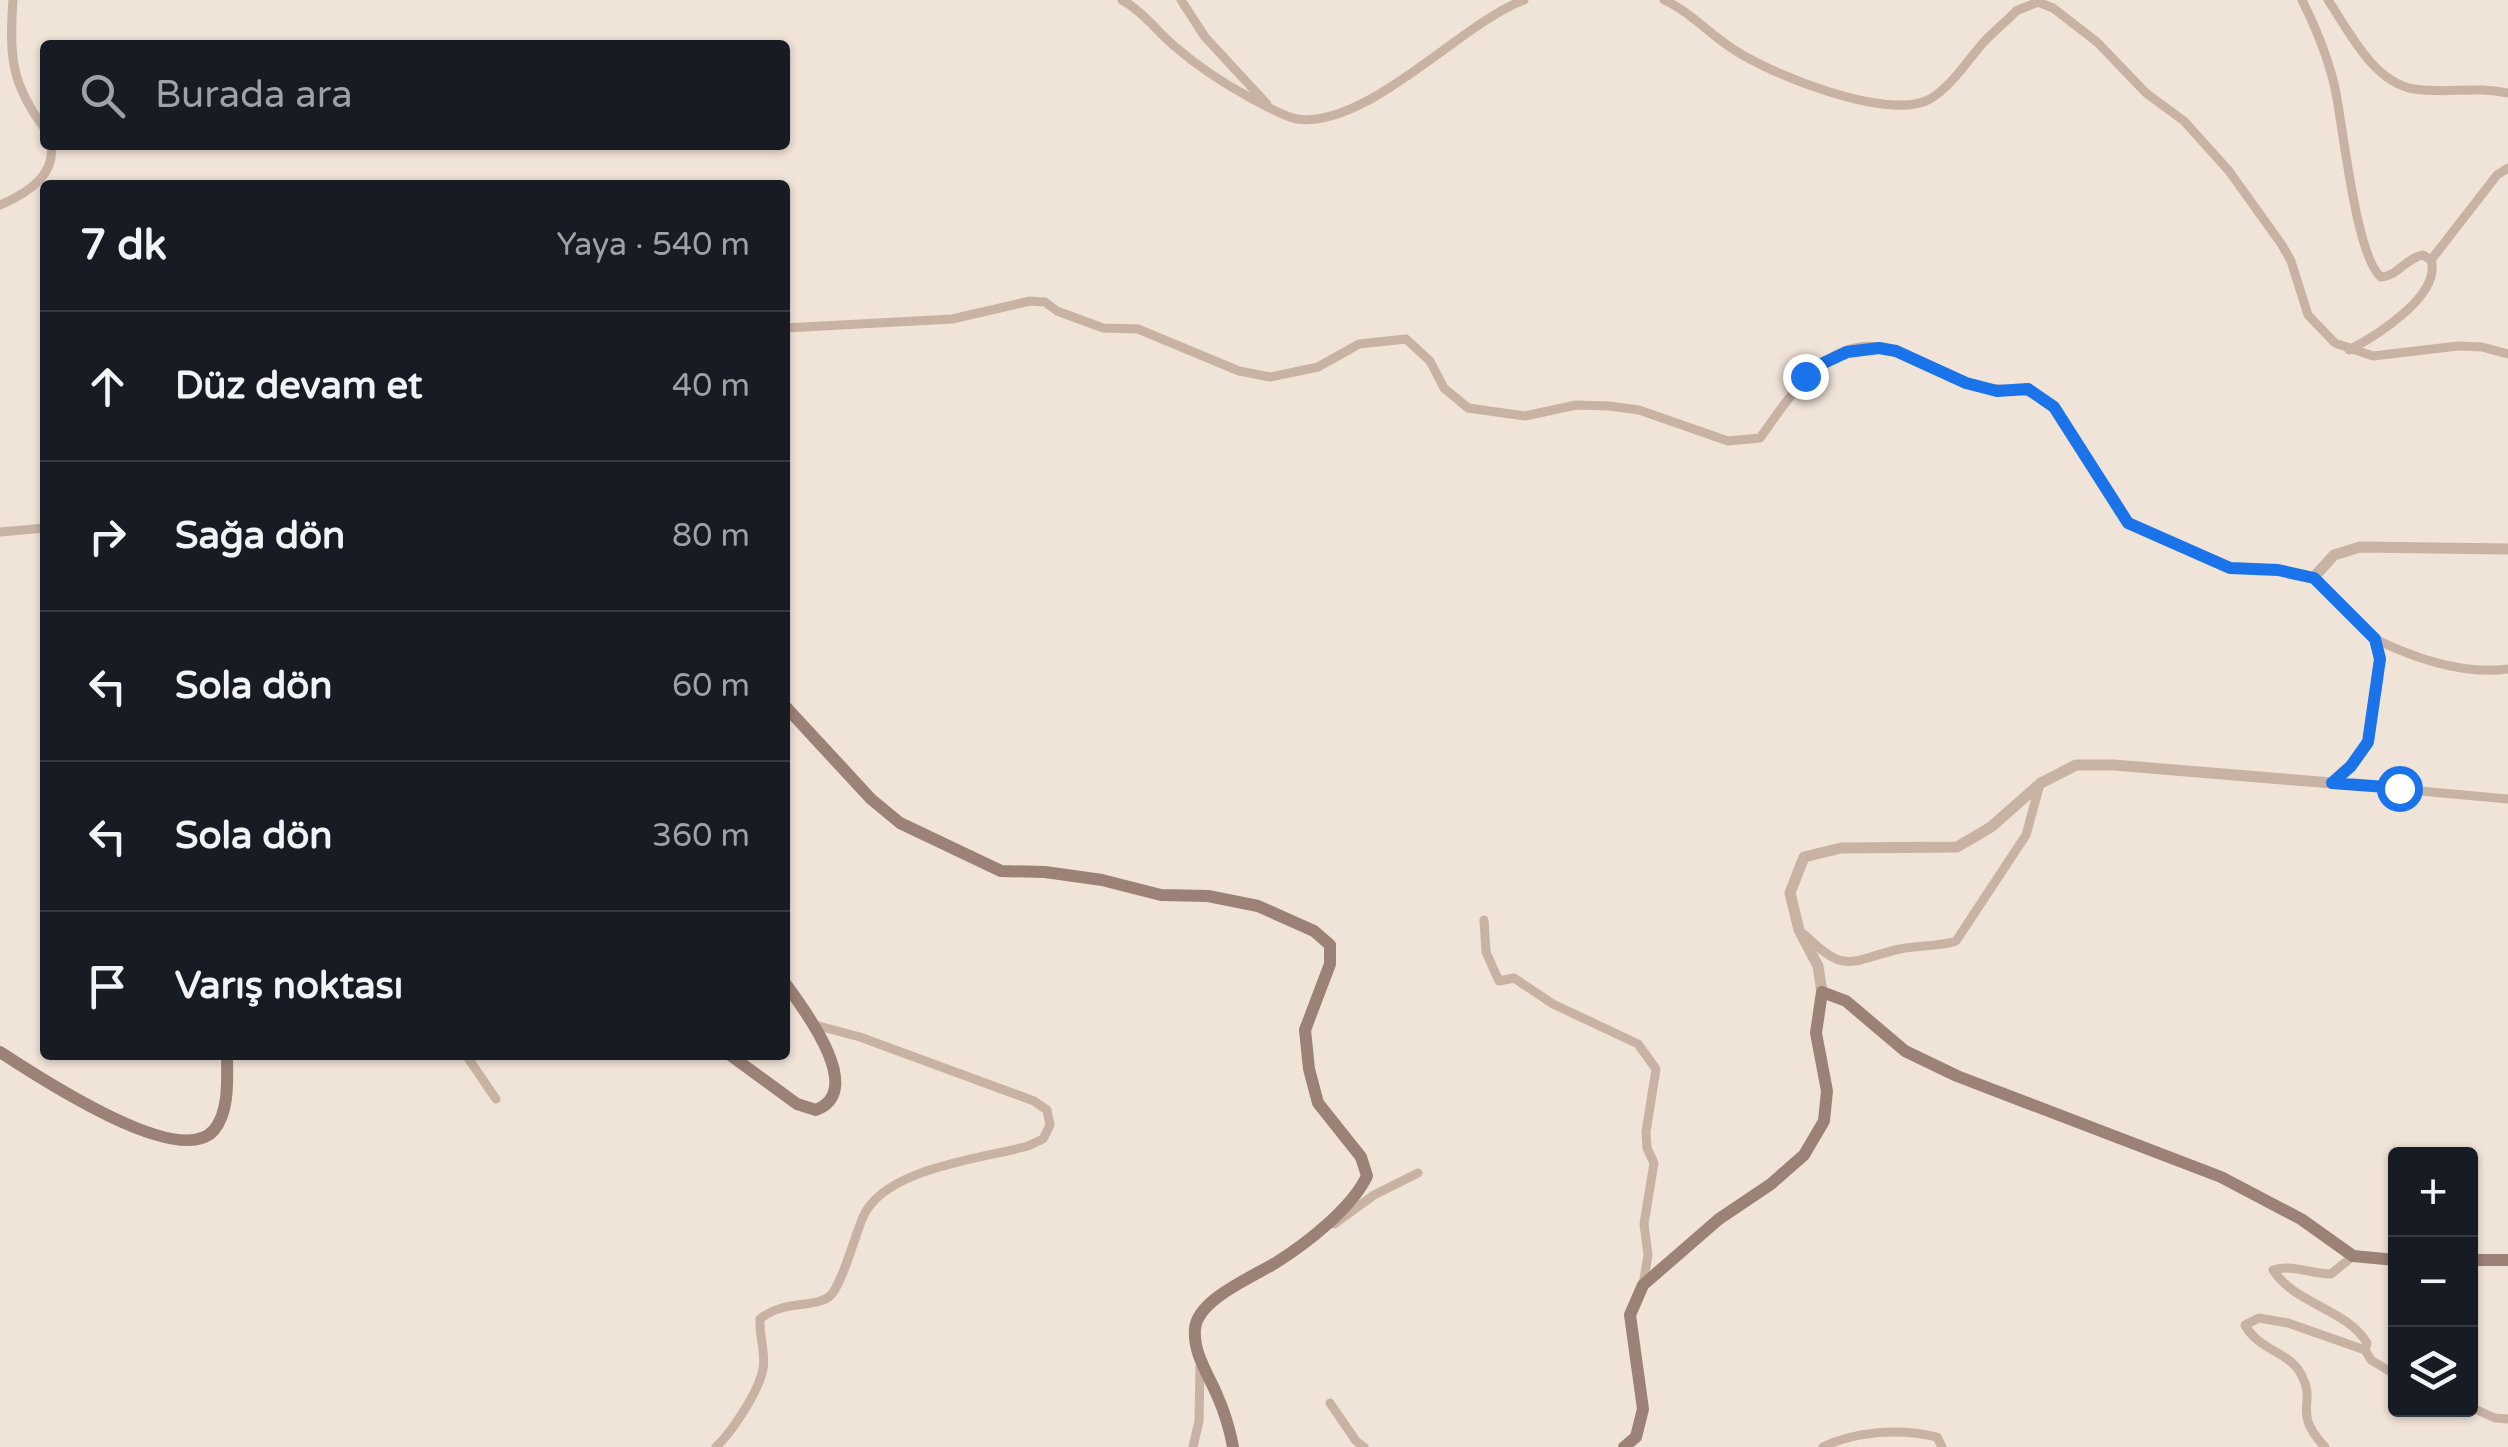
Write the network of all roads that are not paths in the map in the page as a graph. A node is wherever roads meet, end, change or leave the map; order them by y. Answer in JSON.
{"nodes":[{"id":1,"x":13,"y":0,"type":"edge"},
{"id":2,"x":1122,"y":0,"type":"edge"},
{"id":3,"x":1181,"y":0,"type":"edge"},
{"id":4,"x":1524,"y":0,"type":"edge"},
{"id":5,"x":1664,"y":0,"type":"edge"},
{"id":6,"x":2302,"y":0,"type":"edge"},
{"id":7,"x":2328,"y":0,"type":"edge"},
{"id":8,"x":2508,"y":94,"type":"edge"},
{"id":9,"x":1268,"y":106,"type":"junction"},
{"id":10,"x":40,"y":122,"type":"edge"},
{"id":11,"x":52,"y":150,"type":"edge"},
{"id":12,"x":2508,"y":168,"type":"edge"},
{"id":13,"x":40,"y":180,"type":"edge"},
{"id":14,"x":40,"y":180,"type":"edge"},
{"id":15,"x":0,"y":205,"type":"edge"},
{"id":16,"x":2431,"y":260,"type":"junction"},
{"id":17,"x":790,"y":328,"type":"edge"},
{"id":18,"x":2350,"y":350,"type":"junction"},
{"id":19,"x":2508,"y":354,"type":"edge"},
{"id":20,"x":40,"y":528,"type":"edge"},
{"id":21,"x":0,"y":532,"type":"edge"},
{"id":22,"x":2508,"y":550,"type":"edge"},
{"id":23,"x":2314,"y":578,"type":"junction"},
{"id":24,"x":2375,"y":639,"type":"junction"},
{"id":25,"x":2508,"y":669,"type":"edge"},
{"id":26,"x":790,"y":711,"type":"edge"},
{"id":27,"x":2040,"y":783,"type":"junction"},
{"id":28,"x":2332,"y":783,"type":"junction"},
{"id":29,"x":2508,"y":799,"type":"edge"},
{"id":30,"x":1484,"y":920,"type":"dead end"},
{"id":31,"x":1799,"y":930,"type":"junction"},
{"id":32,"x":790,"y":990,"type":"edge"},
{"id":33,"x":1822,"y":992,"type":"junction"},
{"id":34,"x":815,"y":1025,"type":"junction"},
{"id":35,"x":0,"y":1052,"type":"edge"},
{"id":36,"x":227,"y":1060,"type":"edge"},
{"id":37,"x":469,"y":1060,"type":"edge"},
{"id":38,"x":737,"y":1060,"type":"edge"},
{"id":39,"x":496,"y":1099,"type":"dead end"},
{"id":40,"x":1418,"y":1173,"type":"dead end"},
{"id":41,"x":1322,"y":1229,"type":"junction"},
{"id":42,"x":2354,"y":1256,"type":"junction"},
{"id":43,"x":2388,"y":1259,"type":"edge"},
{"id":44,"x":2478,"y":1260,"type":"edge"},
{"id":45,"x":2508,"y":1260,"type":"edge"},
{"id":46,"x":1643,"y":1285,"type":"junction"},
{"id":47,"x":2365,"y":1350,"type":"junction"},
{"id":48,"x":1200,"y":1358,"type":"junction"},
{"id":49,"x":2388,"y":1371,"type":"edge"},
{"id":50,"x":1330,"y":1402,"type":"dead end"},
{"id":51,"x":2478,"y":1411,"type":"edge"},
{"id":52,"x":2508,"y":1420,"type":"edge"},
{"id":53,"x":716,"y":1447,"type":"edge"},
{"id":54,"x":1193,"y":1447,"type":"edge"},
{"id":55,"x":1234,"y":1447,"type":"edge"},
{"id":56,"x":1364,"y":1447,"type":"edge"},
{"id":57,"x":1624,"y":1447,"type":"edge"},
{"id":58,"x":1823,"y":1447,"type":"edge"},
{"id":59,"x":1942,"y":1447,"type":"edge"},
{"id":60,"x":2325,"y":1447,"type":"edge"}],
"edges":[{"from":1,"to":10,"type":"street"},
{"from":2,"to":9,"type":"street"},
{"from":3,"to":9,"type":"street"},
{"from":4,"to":9,"type":"street"},
{"from":5,"to":18,"type":"street"},
{"from":6,"to":16,"type":"street"},
{"from":7,"to":8,"type":"street"},
{"from":11,"to":13,"type":"street"},
{"from":12,"to":16,"type":"street"},
{"from":14,"to":15,"type":"street"},
{"from":16,"to":18,"type":"street"},
{"from":17,"to":23,"type":"street"},
{"from":18,"to":19,"type":"street"},
{"from":20,"to":21,"type":"street"},
{"from":22,"to":23,"type":"street"},
{"from":23,"to":24,"type":"street"},
{"from":24,"to":25,"type":"street"},
{"from":24,"to":28,"type":"street"},
{"from":26,"to":41,"type":"main road"},
{"from":27,"to":28,"type":"street"},
{"from":27,"to":31,"type":"street"},
{"from":27,"to":31,"type":"street"},
{"from":28,"to":29,"type":"street"},
{"from":30,"to":46,"type":"street"},
{"from":31,"to":33,"type":"street"},
{"from":32,"to":34,"type":"main road"},
{"from":33,"to":42,"type":"main road"},
{"from":33,"to":46,"type":"main road"},
{"from":34,"to":38,"type":"main road"},
{"from":34,"to":53,"type":"street"},
{"from":35,"to":36,"type":"main road"},
{"from":37,"to":39,"type":"street"},
{"from":40,"to":41,"type":"street"},
{"from":41,"to":48,"type":"main road"},
{"from":42,"to":43,"type":"main road"},
{"from":42,"to":47,"type":"street"},
{"from":44,"to":45,"type":"main road"},
{"from":46,"to":57,"type":"main road"},
{"from":47,"to":49,"type":"street"},
{"from":47,"to":60,"type":"street"},
{"from":48,"to":54,"type":"street"},
{"from":48,"to":55,"type":"main road"},
{"from":50,"to":56,"type":"street"},
{"from":51,"to":52,"type":"street"},
{"from":58,"to":59,"type":"street"}]}
